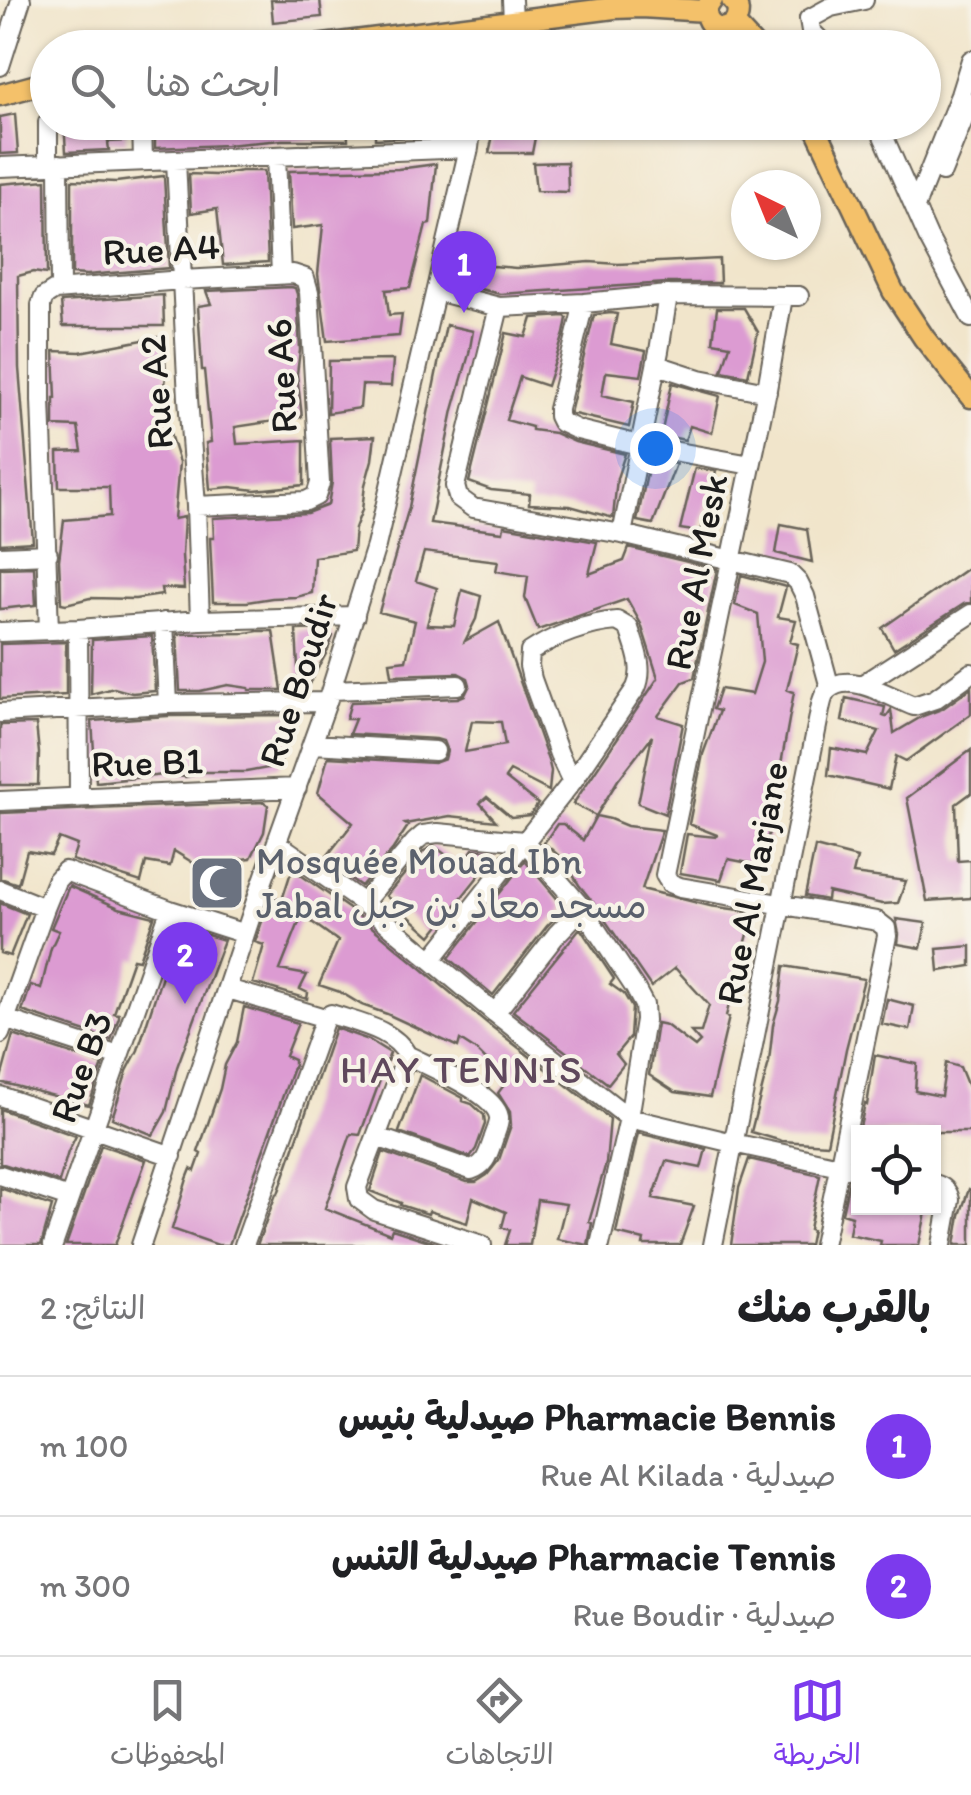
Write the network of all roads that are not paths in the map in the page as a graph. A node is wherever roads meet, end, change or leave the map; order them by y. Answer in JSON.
{"nodes":[{"id":1,"x":20,"y":0,"type":"edge"},
{"id":2,"x":864,"y":0,"type":"edge"},
{"id":3,"x":709,"y":6,"type":"edge"},
{"id":4,"x":737,"y":7,"type":"edge"},
{"id":5,"x":512,"y":10,"type":"edge"},
{"id":6,"x":484,"y":25,"type":"junction"},
{"id":7,"x":444,"y":30,"type":"edge"},
{"id":8,"x":483,"y":30,"type":"edge"},
{"id":9,"x":748,"y":30,"type":"edge"},
{"id":10,"x":811,"y":30,"type":"edge"},
{"id":11,"x":971,"y":60,"type":"edge"},
{"id":12,"x":0,"y":66,"type":"edge"},
{"id":13,"x":30,"y":87,"type":"edge"},
{"id":14,"x":0,"y":95,"type":"edge"},
{"id":15,"x":965,"y":98,"type":"edge"},
{"id":16,"x":51,"y":140,"type":"edge"},
{"id":17,"x":142,"y":140,"type":"edge"},
{"id":18,"x":470,"y":140,"type":"edge"},
{"id":19,"x":822,"y":140,"type":"edge"},
{"id":20,"x":884,"y":140,"type":"edge"},
{"id":21,"x":469,"y":148,"type":"junction"},
{"id":22,"x":276,"y":156,"type":"junction"},
{"id":23,"x":143,"y":161,"type":"junction"},
{"id":24,"x":176,"y":161,"type":"junction"},
{"id":25,"x":54,"y":165,"type":"junction"},
{"id":26,"x":0,"y":167,"type":"edge"},
{"id":27,"x":918,"y":215,"type":"junction"},
{"id":28,"x":287,"y":275,"type":"junction"},
{"id":29,"x":182,"y":280,"type":"junction"},
{"id":30,"x":60,"y":288,"type":"junction"},
{"id":31,"x":436,"y":292,"type":"junction"},
{"id":32,"x":668,"y":295,"type":"junction"},
{"id":33,"x":584,"y":303,"type":"junction"},
{"id":34,"x":499,"y":307,"type":"junction"},
{"id":35,"x":971,"y":318,"type":"edge"},
{"id":36,"x":656,"y":366,"type":"junction"},
{"id":37,"x":766,"y":392,"type":"junction"},
{"id":38,"x":971,"y":397,"type":"edge"},
{"id":39,"x":639,"y":445,"type":"junction"},
{"id":40,"x":750,"y":465,"type":"junction"},
{"id":41,"x":196,"y":506,"type":"junction"},
{"id":42,"x":622,"y":534,"type":"junction"},
{"id":43,"x":48,"y":554,"type":"junction"},
{"id":44,"x":0,"y":556,"type":"edge"},
{"id":45,"x":731,"y":559,"type":"junction"},
{"id":46,"x":971,"y":614,"type":"edge"},
{"id":47,"x":354,"y":616,"type":"junction"},
{"id":48,"x":200,"y":620,"type":"junction"},
{"id":49,"x":164,"y":622,"type":"junction"},
{"id":50,"x":78,"y":629,"type":"junction"},
{"id":51,"x":50,"y":630,"type":"junction"},
{"id":52,"x":0,"y":632,"type":"edge"},
{"id":53,"x":971,"y":673,"type":"edge"},
{"id":54,"x":458,"y":684,"type":"dead end"},
{"id":55,"x":863,"y":684,"type":"junction"},
{"id":56,"x":830,"y":688,"type":"junction"},
{"id":57,"x":330,"y":696,"type":"junction"},
{"id":58,"x":168,"y":704,"type":"junction"},
{"id":59,"x":79,"y":708,"type":"junction"},
{"id":60,"x":0,"y":712,"type":"edge"},
{"id":61,"x":312,"y":744,"type":"junction"},
{"id":62,"x":435,"y":751,"type":"dead end"},
{"id":63,"x":572,"y":782,"type":"junction"},
{"id":64,"x":297,"y":788,"type":"junction"},
{"id":65,"x":79,"y":797,"type":"junction"},
{"id":66,"x":0,"y":801,"type":"edge"},
{"id":67,"x":524,"y":841,"type":"junction"},
{"id":68,"x":277,"y":844,"type":"junction"},
{"id":69,"x":0,"y":890,"type":"edge"},
{"id":70,"x":363,"y":903,"type":"junction"},
{"id":71,"x":781,"y":904,"type":"junction"},
{"id":72,"x":45,"y":908,"type":"junction"},
{"id":73,"x":582,"y":908,"type":"junction"},
{"id":74,"x":170,"y":910,"type":"junction"},
{"id":75,"x":245,"y":934,"type":"junction"},
{"id":76,"x":432,"y":959,"type":"junction"},
{"id":77,"x":228,"y":989,"type":"junction"},
{"id":78,"x":495,"y":1013,"type":"junction"},
{"id":79,"x":325,"y":1017,"type":"junction"},
{"id":80,"x":3,"y":1027,"type":"edge"},
{"id":81,"x":403,"y":1048,"type":"junction"},
{"id":82,"x":119,"y":1056,"type":"junction"},
{"id":83,"x":0,"y":1096,"type":"edge"},
{"id":84,"x":629,"y":1118,"type":"junction"},
{"id":85,"x":92,"y":1130,"type":"junction"},
{"id":86,"x":377,"y":1137,"type":"junction"},
{"id":87,"x":733,"y":1144,"type":"junction"},
{"id":88,"x":172,"y":1156,"type":"junction"},
{"id":89,"x":838,"y":1167,"type":"junction"},
{"id":90,"x":851,"y":1169,"type":"edge"},
{"id":91,"x":0,"y":1175,"type":"edge"},
{"id":92,"x":941,"y":1187,"type":"edge"},
{"id":93,"x":69,"y":1198,"type":"junction"},
{"id":94,"x":148,"y":1243,"type":"edge"},
{"id":95,"x":53,"y":1245,"type":"edge"},
{"id":96,"x":244,"y":1245,"type":"edge"},
{"id":97,"x":482,"y":1245,"type":"edge"},
{"id":98,"x":600,"y":1245,"type":"edge"},
{"id":99,"x":712,"y":1245,"type":"edge"},
{"id":100,"x":823,"y":1245,"type":"edge"},
{"id":101,"x":942,"y":1245,"type":"edge"}],
"edges":[{"from":1,"to":12,"type":"street"},
{"from":2,"to":10,"type":"street"},
{"from":3,"to":4,"type":"main road"},
{"from":3,"to":5,"type":"main road"},
{"from":4,"to":9,"type":"main road"},
{"from":5,"to":6,"type":"main road"},
{"from":6,"to":7,"type":"main road"},
{"from":6,"to":8,"type":"street"},
{"from":11,"to":15,"type":"street"},
{"from":13,"to":14,"type":"main road"},
{"from":15,"to":27,"type":"street"},
{"from":16,"to":25,"type":"street"},
{"from":17,"to":23,"type":"street"},
{"from":18,"to":21,"type":"street","name":"Rue Boudir"},
{"from":19,"to":38,"type":"main road"},
{"from":20,"to":27,"type":"street"},
{"from":21,"to":22,"type":"street"},
{"from":21,"to":31,"type":"street","name":"Rue Boudir"},
{"from":22,"to":24,"type":"street"},
{"from":22,"to":28,"type":"street"},
{"from":23,"to":24,"type":"street"},
{"from":23,"to":25,"type":"street"},
{"from":24,"to":29,"type":"street","name":"Rue A2"},
{"from":25,"to":26,"type":"street"},
{"from":25,"to":30,"type":"street"},
{"from":27,"to":35,"type":"street"},
{"from":28,"to":29,"type":"street","name":"Rue A4"},
{"from":28,"to":41,"type":"street","name":"Rue A6"},
{"from":29,"to":30,"type":"street","name":"Rue A4"},
{"from":29,"to":41,"type":"street","name":"Rue A2"},
{"from":30,"to":43,"type":"street","name":"Rue A4"},
{"from":31,"to":34,"type":"street"},
{"from":31,"to":47,"type":"street","name":"Rue Boudir"},
{"from":32,"to":33,"type":"street"},
{"from":32,"to":36,"type":"street"},
{"from":32,"to":37,"type":"street","name":"Rue Al Mesk"},
{"from":33,"to":34,"type":"street"},
{"from":33,"to":39,"type":"street"},
{"from":34,"to":42,"type":"street"},
{"from":36,"to":37,"type":"street"},
{"from":36,"to":39,"type":"street"},
{"from":37,"to":40,"type":"street","name":"Rue Al Mesk"},
{"from":39,"to":40,"type":"street"},
{"from":39,"to":42,"type":"street"},
{"from":40,"to":45,"type":"street","name":"Rue Al Mesk"},
{"from":41,"to":48,"type":"street","name":"Rue A2"},
{"from":42,"to":45,"type":"street"},
{"from":43,"to":44,"type":"street"},
{"from":43,"to":51,"type":"street"},
{"from":45,"to":56,"type":"street"},
{"from":45,"to":71,"type":"street","name":"Rue Al Mesk"},
{"from":46,"to":55,"type":"street"},
{"from":47,"to":48,"type":"street"},
{"from":47,"to":57,"type":"street","name":"Rue Boudir"},
{"from":48,"to":49,"type":"street"},
{"from":49,"to":50,"type":"street"},
{"from":49,"to":58,"type":"street"},
{"from":50,"to":51,"type":"street"},
{"from":50,"to":59,"type":"street"},
{"from":51,"to":52,"type":"street"},
{"from":53,"to":55,"type":"street"},
{"from":54,"to":57,"type":"street"},
{"from":55,"to":56,"type":"street"},
{"from":56,"to":71,"type":"street","name":"Rue Al Marjane"},
{"from":57,"to":58,"type":"street"},
{"from":57,"to":61,"type":"street","name":"Rue Boudir"},
{"from":58,"to":59,"type":"street"},
{"from":59,"to":60,"type":"street"},
{"from":59,"to":65,"type":"street"},
{"from":61,"to":62,"type":"street"},
{"from":61,"to":64,"type":"street","name":"Rue Boudir"},
{"from":63,"to":63,"type":"street"},
{"from":63,"to":67,"type":"street"},
{"from":64,"to":65,"type":"street","name":"Rue B1"},
{"from":64,"to":68,"type":"street","name":"Rue Boudir"},
{"from":65,"to":66,"type":"street","name":"Rue B1"},
{"from":67,"to":70,"type":"street"},
{"from":67,"to":73,"type":"street"},
{"from":67,"to":76,"type":"street"},
{"from":68,"to":70,"type":"street"},
{"from":68,"to":75,"type":"street","name":"Rue Boudir"},
{"from":69,"to":72,"type":"street"},
{"from":70,"to":76,"type":"street"},
{"from":71,"to":87,"type":"street","name":"Rue Al Marjane"},
{"from":71,"to":89,"type":"street"},
{"from":72,"to":74,"type":"street"},
{"from":72,"to":80,"type":"street"},
{"from":73,"to":78,"type":"street"},
{"from":73,"to":84,"type":"street"},
{"from":74,"to":75,"type":"street"},
{"from":74,"to":82,"type":"street","name":"Rue B3"},
{"from":75,"to":77,"type":"street","name":"Rue Boudir"},
{"from":76,"to":78,"type":"street"},
{"from":77,"to":79,"type":"street"},
{"from":77,"to":88,"type":"street","name":"Rue Boudir"},
{"from":78,"to":84,"type":"street"},
{"from":79,"to":81,"type":"street"},
{"from":79,"to":96,"type":"street"},
{"from":80,"to":82,"type":"street"},
{"from":81,"to":86,"type":"street"},
{"from":81,"to":86,"type":"street"},
{"from":82,"to":85,"type":"street","name":"Rue B3"},
{"from":83,"to":85,"type":"street"},
{"from":84,"to":87,"type":"street"},
{"from":84,"to":98,"type":"street"},
{"from":85,"to":88,"type":"street"},
{"from":85,"to":93,"type":"street","name":"Rue B3"},
{"from":86,"to":97,"type":"street"},
{"from":87,"to":89,"type":"street"},
{"from":87,"to":99,"type":"street","name":"Rue Al Marjane"},
{"from":88,"to":94,"type":"street","name":"Rue Boudir"},
{"from":89,"to":90,"type":"street"},
{"from":89,"to":100,"type":"street"},
{"from":91,"to":93,"type":"street"},
{"from":92,"to":101,"type":"street"},
{"from":93,"to":95,"type":"street","name":"Rue B3"}]}
